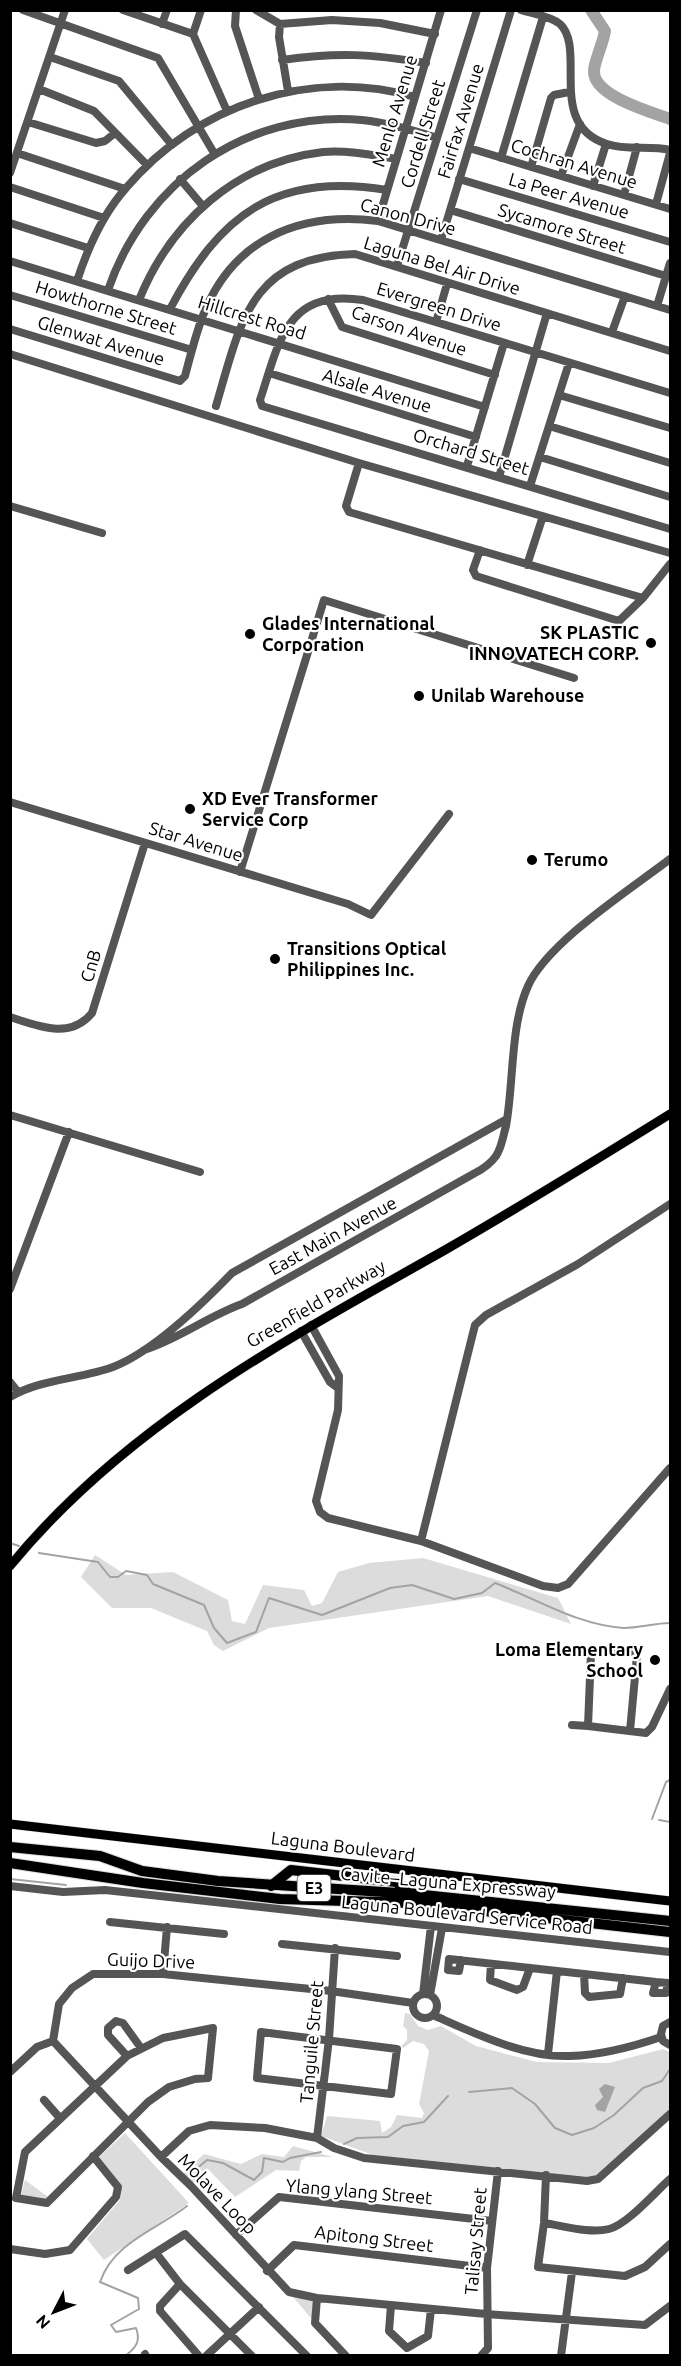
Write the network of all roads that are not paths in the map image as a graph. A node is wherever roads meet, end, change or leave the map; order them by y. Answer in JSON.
{"nodes":[{"id":1,"x":65,"y":10,"type":"edge"},
{"id":2,"x":123,"y":10,"type":"edge"},
{"id":3,"x":167,"y":10,"type":"edge"},
{"id":4,"x":201,"y":10,"type":"edge"},
{"id":5,"x":236,"y":10,"type":"edge"},
{"id":6,"x":256,"y":10,"type":"edge"},
{"id":7,"x":441,"y":10,"type":"edge"},
{"id":8,"x":477,"y":10,"type":"edge"},
{"id":9,"x":511,"y":10,"type":"edge"},
{"id":10,"x":521,"y":10,"type":"edge"},
{"id":11,"x":28,"y":11,"type":"edge"},
{"id":12,"x":134,"y":12,"type":"edge"},
{"id":13,"x":543,"y":17,"type":"junction"},
{"id":14,"x":162,"y":24,"type":"junction"},
{"id":15,"x":280,"y":24,"type":"junction"},
{"id":16,"x":60,"y":25,"type":"junction"},
{"id":17,"x":193,"y":34,"type":"junction"},
{"id":18,"x":435,"y":34,"type":"junction"},
{"id":19,"x":50,"y":57,"type":"junction"},
{"id":20,"x":282,"y":60,"type":"junction"},
{"id":21,"x":426,"y":63,"type":"junction"},
{"id":22,"x":39,"y":89,"type":"junction"},
{"id":23,"x":288,"y":91,"type":"junction"},
{"id":24,"x":569,"y":92,"type":"junction"},
{"id":25,"x":415,"y":97,"type":"junction"},
{"id":26,"x":259,"y":99,"type":"junction"},
{"id":27,"x":227,"y":111,"type":"junction"},
{"id":28,"x":28,"y":122,"type":"junction"},
{"id":29,"x":580,"y":124,"type":"junction"},
{"id":30,"x":198,"y":126,"type":"junction"},
{"id":31,"x":406,"y":128,"type":"junction"},
{"id":32,"x":115,"y":133,"type":"junction"},
{"id":33,"x":437,"y":138,"type":"junction"},
{"id":34,"x":606,"y":144,"type":"junction"},
{"id":35,"x":172,"y":145,"type":"junction"},
{"id":36,"x":637,"y":147,"type":"junction"},
{"id":37,"x":469,"y":148,"type":"junction"},
{"id":38,"x":670,"y":152,"type":"edge"},
{"id":39,"x":17,"y":153,"type":"junction"},
{"id":40,"x":214,"y":153,"type":"junction"},
{"id":41,"x":501,"y":158,"type":"junction"},
{"id":42,"x":396,"y":159,"type":"junction"},
{"id":43,"x":147,"y":165,"type":"junction"},
{"id":44,"x":531,"y":167,"type":"junction"},
{"id":45,"x":10,"y":173,"type":"edge"},
{"id":46,"x":561,"y":176,"type":"junction"},
{"id":47,"x":180,"y":179,"type":"junction"},
{"id":48,"x":459,"y":179,"type":"junction"},
{"id":49,"x":593,"y":186,"type":"junction"},
{"id":50,"x":10,"y":187,"type":"edge"},
{"id":51,"x":124,"y":189,"type":"junction"},
{"id":52,"x":387,"y":190,"type":"junction"},
{"id":53,"x":624,"y":195,"type":"junction"},
{"id":54,"x":656,"y":204,"type":"junction"},
{"id":55,"x":202,"y":205,"type":"junction"},
{"id":56,"x":670,"y":209,"type":"edge"},
{"id":57,"x":450,"y":210,"type":"junction"},
{"id":58,"x":104,"y":218,"type":"junction"},
{"id":59,"x":378,"y":221,"type":"junction"},
{"id":60,"x":10,"y":223,"type":"edge"},
{"id":61,"x":409,"y":231,"type":"junction"},
{"id":62,"x":441,"y":240,"type":"junction"},
{"id":63,"x":670,"y":242,"type":"edge"},
{"id":64,"x":88,"y":249,"type":"junction"},
{"id":65,"x":10,"y":261,"type":"edge"},
{"id":66,"x":670,"y":263,"type":"edge"},
{"id":67,"x":398,"y":266,"type":"junction"},
{"id":68,"x":666,"y":276,"type":"junction"},
{"id":69,"x":77,"y":281,"type":"junction"},
{"id":70,"x":447,"y":284,"type":"junction"},
{"id":71,"x":108,"y":290,"type":"junction"},
{"id":72,"x":10,"y":295,"type":"edge"},
{"id":73,"x":625,"y":296,"type":"junction"},
{"id":74,"x":328,"y":299,"type":"junction"},
{"id":75,"x":139,"y":300,"type":"junction"},
{"id":76,"x":657,"y":306,"type":"junction"},
{"id":77,"x":170,"y":309,"type":"junction"},
{"id":78,"x":670,"y":310,"type":"edge"},
{"id":79,"x":547,"y":313,"type":"junction"},
{"id":80,"x":202,"y":318,"type":"junction"},
{"id":81,"x":436,"y":322,"type":"junction"},
{"id":82,"x":10,"y":329,"type":"edge"},
{"id":83,"x":239,"y":330,"type":"junction"},
{"id":84,"x":612,"y":332,"type":"junction"},
{"id":85,"x":278,"y":342,"type":"junction"},
{"id":86,"x":504,"y":343,"type":"junction"},
{"id":87,"x":192,"y":350,"type":"junction"},
{"id":88,"x":670,"y":351,"type":"edge"},
{"id":89,"x":536,"y":353,"type":"junction"},
{"id":90,"x":10,"y":354,"type":"edge"},
{"id":91,"x":569,"y":363,"type":"junction"},
{"id":92,"x":268,"y":373,"type":"junction"},
{"id":93,"x":495,"y":375,"type":"junction"},
{"id":94,"x":182,"y":380,"type":"joint"},
{"id":95,"x":670,"y":393,"type":"edge"},
{"id":96,"x":559,"y":395,"type":"junction"},
{"id":97,"x":216,"y":406,"type":"dead end"},
{"id":98,"x":262,"y":406,"type":"joint"},
{"id":99,"x":485,"y":407,"type":"junction"},
{"id":100,"x":549,"y":426,"type":"junction"},
{"id":101,"x":670,"y":429,"type":"edge"},
{"id":102,"x":476,"y":437,"type":"junction"},
{"id":103,"x":540,"y":457,"type":"junction"},
{"id":104,"x":670,"y":462,"type":"edge"},
{"id":105,"x":359,"y":463,"type":"junction"},
{"id":106,"x":466,"y":466,"type":"junction"},
{"id":107,"x":499,"y":477,"type":"junction"},
{"id":108,"x":530,"y":486,"type":"junction"},
{"id":109,"x":670,"y":497,"type":"edge"},
{"id":110,"x":10,"y":506,"type":"edge"},
{"id":111,"x":543,"y":516,"type":"junction"},
{"id":112,"x":670,"y":529,"type":"edge"},
{"id":113,"x":102,"y":533,"type":"dead end"},
{"id":114,"x":480,"y":550,"type":"junction"},
{"id":115,"x":670,"y":553,"type":"edge"},
{"id":116,"x":670,"y":564,"type":"edge"},
{"id":117,"x":527,"y":565,"type":"junction"},
{"id":118,"x":643,"y":598,"type":"junction"},
{"id":119,"x":574,"y":678,"type":"dead end"},
{"id":120,"x":10,"y":802,"type":"edge"},
{"id":121,"x":449,"y":814,"type":"dead end"},
{"id":122,"x":145,"y":843,"type":"junction"},
{"id":123,"x":670,"y":859,"type":"edge"},
{"id":124,"x":240,"y":872,"type":"junction"},
{"id":125,"x":10,"y":1017,"type":"edge"},
{"id":126,"x":670,"y":1114,"type":"edge"},
{"id":127,"x":10,"y":1115,"type":"edge"},
{"id":128,"x":507,"y":1119,"type":"junction"},
{"id":129,"x":69,"y":1132,"type":"junction"},
{"id":130,"x":200,"y":1172,"type":"dead end"},
{"id":131,"x":670,"y":1204,"type":"edge"},
{"id":132,"x":10,"y":1289,"type":"edge"},
{"id":133,"x":311,"y":1325,"type":"junction"},
{"id":134,"x":300,"y":1331,"type":"junction"},
{"id":135,"x":144,"y":1350,"type":"junction"},
{"id":136,"x":10,"y":1382,"type":"edge"},
{"id":137,"x":338,"y":1388,"type":"junction"},
{"id":138,"x":14,"y":1394,"type":"edge"},
{"id":139,"x":670,"y":1468,"type":"edge"},
{"id":140,"x":421,"y":1540,"type":"junction"},
{"id":141,"x":10,"y":1566,"type":"edge"},
{"id":142,"x":670,"y":1689,"type":"edge"},
{"id":143,"x":572,"y":1725,"type":"dead end"},
{"id":144,"x":588,"y":1726,"type":"junction"},
{"id":145,"x":630,"y":1731,"type":"junction"},
{"id":146,"x":10,"y":1824,"type":"edge"},
{"id":147,"x":13,"y":1847,"type":"edge"},
{"id":148,"x":10,"y":1863,"type":"edge"},
{"id":149,"x":10,"y":1886,"type":"edge"},
{"id":150,"x":271,"y":1886,"type":"junction"},
{"id":151,"x":414,"y":1894,"type":"junction"},
{"id":152,"x":670,"y":1901,"type":"edge"},
{"id":153,"x":110,"y":1922,"type":"dead end"},
{"id":154,"x":431,"y":1926,"type":"junction"},
{"id":155,"x":668,"y":1926,"type":"edge"},
{"id":156,"x":167,"y":1927,"type":"junction"},
{"id":157,"x":442,"y":1928,"type":"junction"},
{"id":158,"x":224,"y":1934,"type":"dead end"},
{"id":159,"x":282,"y":1944,"type":"dead end"},
{"id":160,"x":335,"y":1948,"type":"junction"},
{"id":161,"x":670,"y":1952,"type":"edge"},
{"id":162,"x":398,"y":1956,"type":"dead end"},
{"id":163,"x":461,"y":1960,"type":"dead end"},
{"id":164,"x":491,"y":1964,"type":"junction"},
{"id":165,"x":530,"y":1968,"type":"junction"},
{"id":166,"x":557,"y":1971,"type":"junction"},
{"id":167,"x":163,"y":1974,"type":"junction"},
{"id":168,"x":584,"y":1974,"type":"junction"},
{"id":169,"x":623,"y":1978,"type":"junction"},
{"id":170,"x":657,"y":1982,"type":"dead end"},
{"id":171,"x":331,"y":1991,"type":"junction"},
{"id":172,"x":426,"y":1994,"type":"junction"},
{"id":173,"x":413,"y":2003,"type":"junction"},
{"id":174,"x":434,"y":2015,"type":"junction"},
{"id":175,"x":670,"y":2022,"type":"edge"},
{"id":176,"x":661,"y":2037,"type":"junction"},
{"id":177,"x":329,"y":2039,"type":"junction"},
{"id":178,"x":53,"y":2041,"type":"junction"},
{"id":179,"x":670,"y":2045,"type":"edge"},
{"id":180,"x":141,"y":2048,"type":"junction"},
{"id":181,"x":548,"y":2054,"type":"junction"},
{"id":182,"x":127,"y":2056,"type":"junction"},
{"id":183,"x":10,"y":2072,"type":"edge"},
{"id":184,"x":324,"y":2086,"type":"junction"},
{"id":185,"x":94,"y":2088,"type":"junction"},
{"id":186,"x":44,"y":2100,"type":"dead end"},
{"id":187,"x":670,"y":2114,"type":"edge"},
{"id":188,"x":59,"y":2117,"type":"junction"},
{"id":189,"x":127,"y":2123,"type":"junction"},
{"id":190,"x":317,"y":2138,"type":"junction"},
{"id":191,"x":93,"y":2156,"type":"junction"},
{"id":192,"x":161,"y":2157,"type":"junction"},
{"id":193,"x":498,"y":2170,"type":"junction"},
{"id":194,"x":546,"y":2175,"type":"junction"},
{"id":195,"x":670,"y":2179,"type":"edge"},
{"id":196,"x":492,"y":2221,"type":"junction"},
{"id":197,"x":544,"y":2223,"type":"junction"},
{"id":198,"x":236,"y":2235,"type":"junction"},
{"id":199,"x":670,"y":2244,"type":"edge"},
{"id":200,"x":10,"y":2249,"type":"edge"},
{"id":201,"x":156,"y":2253,"type":"junction"},
{"id":202,"x":487,"y":2268,"type":"junction"},
{"id":203,"x":128,"y":2270,"type":"dead end"},
{"id":204,"x":267,"y":2271,"type":"junction"},
{"id":205,"x":572,"y":2272,"type":"junction"},
{"id":206,"x":180,"y":2284,"type":"junction"},
{"id":207,"x":317,"y":2298,"type":"junction"},
{"id":208,"x":391,"y":2305,"type":"junction"},
{"id":209,"x":670,"y":2306,"type":"edge"},
{"id":210,"x":259,"y":2307,"type":"junction"},
{"id":211,"x":431,"y":2309,"type":"junction"},
{"id":212,"x":486,"y":2314,"type":"junction"},
{"id":213,"x":565,"y":2320,"type":"junction"},
{"id":214,"x":230,"y":2334,"type":"junction"},
{"id":215,"x":199,"y":2355,"type":"edge"},
{"id":216,"x":206,"y":2355,"type":"edge"},
{"id":217,"x":252,"y":2355,"type":"edge"},
{"id":218,"x":306,"y":2355,"type":"edge"},
{"id":219,"x":346,"y":2355,"type":"edge"},
{"id":220,"x":481,"y":2355,"type":"edge"},
{"id":221,"x":561,"y":2355,"type":"edge"}],
"edges":[{"from":1,"to":16,"type":"street"},
{"from":2,"to":12,"type":"street"},
{"from":3,"to":14,"type":"street"},
{"from":4,"to":17,"type":"street"},
{"from":5,"to":26,"type":"street"},
{"from":6,"to":15,"type":"street"},
{"from":7,"to":18,"type":"street","name":"Menlo Avenue"},
{"from":8,"to":33,"type":"street","name":"Cordell Street"},
{"from":9,"to":37,"type":"street","name":"Fairfax Avenue"},
{"from":10,"to":13,"type":"street"},
{"from":11,"to":16,"type":"street"},
{"from":12,"to":14,"type":"street"},
{"from":13,"to":24,"type":"street"},
{"from":13,"to":41,"type":"street"},
{"from":14,"to":17,"type":"street"},
{"from":15,"to":18,"type":"street"},
{"from":15,"to":20,"type":"street"},
{"from":16,"to":19,"type":"street"},
{"from":16,"to":30,"type":"street"},
{"from":17,"to":27,"type":"street"},
{"from":18,"to":21,"type":"street","name":"Menlo Avenue"},
{"from":19,"to":22,"type":"street"},
{"from":19,"to":35,"type":"street"},
{"from":20,"to":21,"type":"street"},
{"from":20,"to":23,"type":"street"},
{"from":21,"to":25,"type":"street","name":"Menlo Avenue"},
{"from":22,"to":28,"type":"street"},
{"from":22,"to":32,"type":"street"},
{"from":23,"to":25,"type":"street"},
{"from":23,"to":26,"type":"street"},
{"from":24,"to":29,"type":"street"},
{"from":24,"to":44,"type":"street"},
{"from":25,"to":31,"type":"street","name":"Menlo Avenue"},
{"from":26,"to":27,"type":"street"},
{"from":27,"to":30,"type":"street"},
{"from":28,"to":32,"type":"street"},
{"from":28,"to":39,"type":"street"},
{"from":29,"to":34,"type":"street"},
{"from":29,"to":46,"type":"street"},
{"from":30,"to":35,"type":"street"},
{"from":30,"to":40,"type":"street"},
{"from":31,"to":33,"type":"street"},
{"from":31,"to":40,"type":"street"},
{"from":31,"to":42,"type":"street","name":"Menlo Avenue"},
{"from":32,"to":43,"type":"street"},
{"from":33,"to":61,"type":"street","name":"Cordell Street"},
{"from":34,"to":36,"type":"street"},
{"from":34,"to":49,"type":"street"},
{"from":35,"to":43,"type":"street"},
{"from":36,"to":38,"type":"street"},
{"from":36,"to":53,"type":"street"},
{"from":37,"to":41,"type":"street","name":"Cochran Avenue"},
{"from":37,"to":48,"type":"street","name":"Fairfax Avenue"},
{"from":38,"to":54,"type":"street"},
{"from":39,"to":45,"type":"street"},
{"from":39,"to":51,"type":"street"},
{"from":40,"to":47,"type":"street"},
{"from":41,"to":44,"type":"street","name":"Cochran Avenue"},
{"from":42,"to":52,"type":"street","name":"Menlo Avenue"},
{"from":42,"to":55,"type":"street"},
{"from":43,"to":51,"type":"street"},
{"from":44,"to":46,"type":"street","name":"Cochran Avenue"},
{"from":46,"to":49,"type":"street","name":"Cochran Avenue"},
{"from":47,"to":55,"type":"street"},
{"from":47,"to":71,"type":"street"},
{"from":48,"to":57,"type":"street","name":"Fairfax Avenue"},
{"from":48,"to":63,"type":"street","name":"La Peer Avenue"},
{"from":49,"to":53,"type":"street","name":"Cochran Avenue"},
{"from":50,"to":58,"type":"street"},
{"from":51,"to":58,"type":"street"},
{"from":52,"to":59,"type":"street","name":"Menlo Avenue"},
{"from":52,"to":77,"type":"street"},
{"from":53,"to":54,"type":"street","name":"Cochran Avenue"},
{"from":54,"to":56,"type":"street","name":"Cochran Avenue"},
{"from":55,"to":75,"type":"street"},
{"from":57,"to":62,"type":"street","name":"Fairfax Avenue"},
{"from":57,"to":68,"type":"street","name":"Sycamore Street"},
{"from":58,"to":64,"type":"street"},
{"from":59,"to":61,"type":"street","name":"Canon Drive"},
{"from":59,"to":80,"type":"street","name":"Canon Drive"},
{"from":60,"to":64,"type":"street"},
{"from":61,"to":62,"type":"street","name":"Canon Drive"},
{"from":61,"to":67,"type":"street","name":"Cordell Street"},
{"from":62,"to":73,"type":"street","name":"Canon Drive"},
{"from":64,"to":69,"type":"street"},
{"from":65,"to":69,"type":"street","name":"Hillcrest Road"},
{"from":66,"to":68,"type":"street"},
{"from":67,"to":70,"type":"street","name":"Laguna Bel Air Drive"},
{"from":67,"to":83,"type":"street","name":"Laguna Bel Air Drive"},
{"from":68,"to":76,"type":"street"},
{"from":69,"to":71,"type":"street","name":"Hillcrest Road"},
{"from":70,"to":79,"type":"street","name":"Laguna Bel Air Drive"},
{"from":70,"to":81,"type":"street"},
{"from":71,"to":75,"type":"street","name":"Hillcrest Road"},
{"from":72,"to":87,"type":"street","name":"Howthorne Street"},
{"from":73,"to":76,"type":"street","name":"Canon Drive"},
{"from":73,"to":84,"type":"street"},
{"from":74,"to":81,"type":"street","name":"Evergreen Drive"},
{"from":74,"to":85,"type":"street","name":"Evergreen Drive"},
{"from":74,"to":93,"type":"street","name":"Carson Avenue"},
{"from":75,"to":77,"type":"street","name":"Hillcrest Road"},
{"from":76,"to":78,"type":"street","name":"Canon Drive"},
{"from":77,"to":80,"type":"street","name":"Hillcrest Road"},
{"from":79,"to":84,"type":"street","name":"Laguna Bel Air Drive"},
{"from":79,"to":89,"type":"street"},
{"from":80,"to":83,"type":"street","name":"Hillcrest Road"},
{"from":80,"to":87,"type":"street","name":"Canon Drive"},
{"from":81,"to":86,"type":"street","name":"Evergreen Drive"},
{"from":82,"to":94,"type":"street","name":"Glenwat Avenue"},
{"from":83,"to":85,"type":"street","name":"Hillcrest Road"},
{"from":83,"to":97,"type":"street","name":"Laguna Bel Air Drive"},
{"from":84,"to":88,"type":"street","name":"Laguna Bel Air Drive"},
{"from":85,"to":92,"type":"street","name":"Evergreen Drive"},
{"from":85,"to":99,"type":"street","name":"Hillcrest Road"},
{"from":86,"to":89,"type":"street","name":"Evergreen Drive"},
{"from":86,"to":93,"type":"street"},
{"from":87,"to":94,"type":"street","name":"Canon Drive"},
{"from":89,"to":91,"type":"street","name":"Evergreen Drive"},
{"from":89,"to":107,"type":"street"},
{"from":90,"to":105,"type":"street"},
{"from":91,"to":95,"type":"street","name":"Evergreen Drive"},
{"from":91,"to":96,"type":"street"},
{"from":92,"to":98,"type":"street","name":"Evergreen Drive"},
{"from":92,"to":102,"type":"street","name":"Alsale Avenue"},
{"from":93,"to":99,"type":"street"},
{"from":96,"to":100,"type":"street"},
{"from":96,"to":101,"type":"street"},
{"from":98,"to":106,"type":"street","name":"Orchard Street"},
{"from":99,"to":102,"type":"street"},
{"from":100,"to":103,"type":"street"},
{"from":100,"to":104,"type":"street"},
{"from":102,"to":106,"type":"street"},
{"from":103,"to":108,"type":"street"},
{"from":103,"to":109,"type":"street"},
{"from":105,"to":111,"type":"street"},
{"from":105,"to":114,"type":"street"},
{"from":106,"to":107,"type":"street","name":"Orchard Street"},
{"from":107,"to":108,"type":"street","name":"Orchard Street"},
{"from":108,"to":112,"type":"street","name":"Orchard Street"},
{"from":110,"to":113,"type":"street"},
{"from":111,"to":115,"type":"street"},
{"from":111,"to":117,"type":"street"},
{"from":114,"to":117,"type":"street"},
{"from":114,"to":118,"type":"street"},
{"from":116,"to":118,"type":"street"},
{"from":117,"to":118,"type":"street"},
{"from":119,"to":124,"type":"street"},
{"from":120,"to":122,"type":"street","name":"Star Avenue"},
{"from":121,"to":124,"type":"street","name":"Star Avenue"},
{"from":122,"to":124,"type":"street","name":"Star Avenue"},
{"from":122,"to":125,"type":"street","name":"CnB"},
{"from":123,"to":128,"type":"street","name":"East Main Avenue"},
{"from":126,"to":133,"type":"main road","name":"Greenfield Parkway"},
{"from":127,"to":129,"type":"street"},
{"from":128,"to":135,"type":"street","name":"East Main Avenue"},
{"from":128,"to":135,"type":"street","name":"East Main Avenue"},
{"from":129,"to":130,"type":"street"},
{"from":129,"to":132,"type":"street"},
{"from":131,"to":140,"type":"street"},
{"from":133,"to":134,"type":"main road","name":"Greenfield Parkway"},
{"from":133,"to":137,"type":"street"},
{"from":134,"to":137,"type":"street"},
{"from":134,"to":141,"type":"main road","name":"Greenfield Parkway"},
{"from":135,"to":138,"type":"street","name":"East Main Avenue"},
{"from":136,"to":138,"type":"street","name":"East Main Avenue"},
{"from":137,"to":140,"type":"street"},
{"from":139,"to":140,"type":"street"},
{"from":142,"to":145,"type":"street"},
{"from":143,"to":144,"type":"street"},
{"from":144,"to":145,"type":"street"},
{"from":144,"to":145,"type":"street"},
{"from":146,"to":152,"type":"main road","name":"Laguna Boulevard"},
{"from":147,"to":150,"type":"highway","name":"Cavite–Laguna Expressway","number":"E3"},
{"from":148,"to":155,"type":"highway","name":"Cavite–Laguna Expressway","number":"E3"},
{"from":149,"to":154,"type":"street","name":"Laguna Boulevard Service Road"},
{"from":150,"to":151,"type":"highway","name":"Cavite–Laguna Expressway","number":"E3"},
{"from":150,"to":151,"type":"highway"},
{"from":151,"to":155,"type":"highway","name":"Cavite–Laguna Expressway","number":"E3"},
{"from":153,"to":156,"type":"street"},
{"from":154,"to":157,"type":"street","name":"Laguna Boulevard Service Road"},
{"from":154,"to":172,"type":"street"},
{"from":156,"to":158,"type":"street"},
{"from":156,"to":167,"type":"street"},
{"from":157,"to":161,"type":"street","name":"Laguna Boulevard Service Road"},
{"from":157,"to":172,"type":"street"},
{"from":159,"to":160,"type":"street"},
{"from":160,"to":162,"type":"street"},
{"from":160,"to":171,"type":"street","name":"Tanguile Street"},
{"from":163,"to":164,"type":"street"},
{"from":164,"to":165,"type":"street"},
{"from":164,"to":165,"type":"street"},
{"from":165,"to":166,"type":"street"},
{"from":166,"to":168,"type":"street"},
{"from":166,"to":181,"type":"street"},
{"from":167,"to":171,"type":"street","name":"Guijo Drive"},
{"from":167,"to":178,"type":"street","name":"Guijo Drive"},
{"from":168,"to":169,"type":"street"},
{"from":168,"to":169,"type":"street"},
{"from":169,"to":170,"type":"street"},
{"from":171,"to":173,"type":"street","name":"Guijo Drive"},
{"from":171,"to":177,"type":"street","name":"Tanguile Street"},
{"from":172,"to":173,"type":"street"},
{"from":172,"to":174,"type":"street"},
{"from":173,"to":174,"type":"street"},
{"from":174,"to":181,"type":"street"},
{"from":175,"to":176,"type":"street"},
{"from":176,"to":179,"type":"street"},
{"from":176,"to":181,"type":"street"},
{"from":177,"to":184,"type":"street","name":"Tanguile Street"},
{"from":177,"to":184,"type":"street"},
{"from":177,"to":184,"type":"street"},
{"from":178,"to":183,"type":"street"},
{"from":178,"to":185,"type":"street"},
{"from":180,"to":182,"type":"street"},
{"from":180,"to":182,"type":"street"},
{"from":180,"to":189,"type":"street"},
{"from":182,"to":185,"type":"street"},
{"from":184,"to":190,"type":"street","name":"Tanguile Street"},
{"from":185,"to":188,"type":"street"},
{"from":185,"to":189,"type":"street"},
{"from":186,"to":188,"type":"street"},
{"from":187,"to":194,"type":"street","name":"Molave Loop"},
{"from":188,"to":191,"type":"street"},
{"from":189,"to":191,"type":"street"},
{"from":189,"to":192,"type":"street"},
{"from":190,"to":192,"type":"street","name":"Molave Loop"},
{"from":190,"to":193,"type":"street","name":"Molave Loop"},
{"from":191,"to":200,"type":"street"},
{"from":192,"to":198,"type":"street","name":"Molave Loop"},
{"from":193,"to":194,"type":"street","name":"Molave Loop"},
{"from":193,"to":196,"type":"street","name":"Talisay Street"},
{"from":194,"to":197,"type":"street"},
{"from":195,"to":197,"type":"street"},
{"from":196,"to":198,"type":"street","name":"Ylang ylang Street"},
{"from":196,"to":202,"type":"street","name":"Talisay Street"},
{"from":197,"to":205,"type":"street"},
{"from":198,"to":204,"type":"street","name":"Molave Loop"},
{"from":199,"to":205,"type":"street"},
{"from":201,"to":203,"type":"street"},
{"from":201,"to":206,"type":"street"},
{"from":201,"to":210,"type":"street"},
{"from":202,"to":204,"type":"street","name":"Apitong Street"},
{"from":202,"to":212,"type":"street","name":"Talisay Street"},
{"from":204,"to":207,"type":"street","name":"Molave Loop"},
{"from":205,"to":213,"type":"street"},
{"from":206,"to":214,"type":"street"},
{"from":206,"to":215,"type":"street"},
{"from":207,"to":208,"type":"street","name":"Molave Loop"},
{"from":207,"to":219,"type":"street"},
{"from":208,"to":211,"type":"street","name":"Molave Loop"},
{"from":208,"to":211,"type":"street"},
{"from":209,"to":213,"type":"street","name":"Molave Loop"},
{"from":210,"to":214,"type":"street"},
{"from":210,"to":218,"type":"street"},
{"from":211,"to":212,"type":"street","name":"Molave Loop"},
{"from":212,"to":213,"type":"street","name":"Molave Loop"},
{"from":212,"to":220,"type":"street","name":"Talisay Street"},
{"from":213,"to":221,"type":"street"},
{"from":214,"to":216,"type":"street"},
{"from":214,"to":217,"type":"street"}]}
